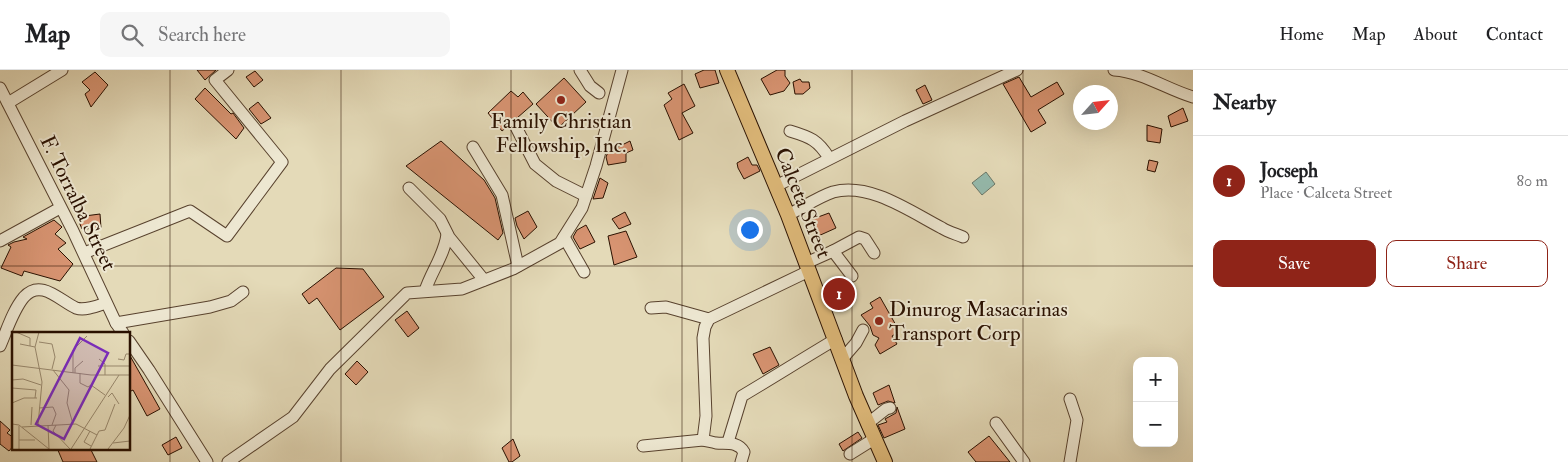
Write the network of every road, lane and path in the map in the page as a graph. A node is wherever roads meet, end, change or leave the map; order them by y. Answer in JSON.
{"nodes":[{"id":1,"x":62,"y":70,"type":"edge"},
{"id":2,"x":228,"y":70,"type":"edge"},
{"id":3,"x":580,"y":70,"type":"edge"},
{"id":4,"x":622,"y":70,"type":"edge"},
{"id":5,"x":727,"y":70,"type":"edge"},
{"id":6,"x":1017,"y":70,"type":"edge"},
{"id":7,"x":1114,"y":70,"type":"edge"},
{"id":8,"x":0,"y":88,"type":"edge"},
{"id":9,"x":599,"y":93,"type":"dead end"},
{"id":10,"x":1193,"y":97,"type":"edge"},
{"id":11,"x":8,"y":103,"type":"junction"},
{"id":12,"x":515,"y":124,"type":"dead end"},
{"id":13,"x":790,"y":131,"type":"dead end"},
{"id":14,"x":473,"y":148,"type":"dead end"},
{"id":15,"x":829,"y":158,"type":"junction"},
{"id":16,"x":776,"y":186,"type":"junction"},
{"id":17,"x":409,"y":188,"type":"dead end"},
{"id":18,"x":586,"y":196,"type":"junction"},
{"id":19,"x":60,"y":208,"type":"junction"},
{"id":20,"x":788,"y":215,"type":"junction"},
{"id":21,"x":447,"y":234,"type":"junction"},
{"id":22,"x":564,"y":237,"type":"junction"},
{"id":23,"x":963,"y":237,"type":"dead end"},
{"id":24,"x":0,"y":241,"type":"edge"},
{"id":25,"x":833,"y":251,"type":"junction"},
{"id":26,"x":84,"y":253,"type":"junction"},
{"id":27,"x":874,"y":253,"type":"dead end"},
{"id":28,"x":518,"y":266,"type":"junction"},
{"id":29,"x":808,"y":267,"type":"junction"},
{"id":30,"x":584,"y":272,"type":"dead end"},
{"id":31,"x":852,"y":276,"type":"dead end"},
{"id":32,"x":484,"y":280,"type":"junction"},
{"id":33,"x":425,"y":291,"type":"junction"},
{"id":34,"x":244,"y":292,"type":"dead end"},
{"id":35,"x":106,"y":303,"type":"junction"},
{"id":36,"x":651,"y":308,"type":"dead end"},
{"id":37,"x":709,"y":318,"type":"junction"},
{"id":38,"x":116,"y":323,"type":"junction"},
{"id":39,"x":863,"y":330,"type":"dead end"},
{"id":40,"x":122,"y":332,"type":"edge"},
{"id":41,"x":836,"y":339,"type":"junction"},
{"id":42,"x":130,"y":342,"type":"edge"},
{"id":43,"x":0,"y":346,"type":"edge"},
{"id":44,"x":843,"y":358,"type":"junction"},
{"id":45,"x":1070,"y":399,"type":"dead end"},
{"id":46,"x":890,"y":408,"type":"dead end"},
{"id":47,"x":996,"y":423,"type":"dead end"},
{"id":48,"x":867,"y":424,"type":"junction"},
{"id":49,"x":874,"y":439,"type":"junction"},
{"id":50,"x":703,"y":440,"type":"junction"},
{"id":51,"x":728,"y":442,"type":"junction"},
{"id":52,"x":643,"y":446,"type":"dead end"},
{"id":53,"x":850,"y":454,"type":"dead end"},
{"id":54,"x":207,"y":462,"type":"edge"},
{"id":55,"x":228,"y":462,"type":"edge"},
{"id":56,"x":741,"y":462,"type":"edge"},
{"id":57,"x":885,"y":462,"type":"edge"},
{"id":58,"x":1024,"y":462,"type":"edge"},
{"id":59,"x":1070,"y":462,"type":"edge"}],
"edges":[{"from":1,"to":11,"type":"street"},
{"from":2,"to":26,"type":"street"},
{"from":3,"to":9,"type":"street"},
{"from":4,"to":18,"type":"street"},
{"from":5,"to":16,"type":"main road","name":"Calceta Street"},
{"from":6,"to":15,"type":"street"},
{"from":7,"to":10,"type":"street"},
{"from":8,"to":11,"type":"street","name":"F. Torralba Street"},
{"from":11,"to":19,"type":"street","name":"F. Torralba Street"},
{"from":12,"to":18,"type":"street"},
{"from":13,"to":15,"type":"street"},
{"from":14,"to":28,"type":"street"},
{"from":15,"to":16,"type":"street"},
{"from":16,"to":20,"type":"main road","name":"Calceta Street"},
{"from":17,"to":21,"type":"street"},
{"from":18,"to":22,"type":"street"},
{"from":19,"to":24,"type":"street"},
{"from":19,"to":26,"type":"street","name":"F. Torralba Street"},
{"from":20,"to":23,"type":"street"},
{"from":20,"to":29,"type":"main road","name":"Calceta Street"},
{"from":21,"to":32,"type":"street"},
{"from":21,"to":33,"type":"street"},
{"from":22,"to":28,"type":"street"},
{"from":22,"to":30,"type":"street"},
{"from":25,"to":27,"type":"street"},
{"from":25,"to":29,"type":"street"},
{"from":25,"to":31,"type":"street"},
{"from":26,"to":35,"type":"street","name":"F. Torralba Street"},
{"from":28,"to":32,"type":"street"},
{"from":29,"to":37,"type":"street"},
{"from":29,"to":41,"type":"main road","name":"Calceta Street"},
{"from":32,"to":33,"type":"street"},
{"from":33,"to":55,"type":"street"},
{"from":34,"to":38,"type":"street"},
{"from":35,"to":38,"type":"street","name":"F. Torralba Street"},
{"from":35,"to":43,"type":"street"},
{"from":36,"to":37,"type":"street"},
{"from":37,"to":50,"type":"street"},
{"from":38,"to":40,"type":"street","name":"F. Torralba Street"},
{"from":39,"to":44,"type":"street"},
{"from":41,"to":44,"type":"main road","name":"Calceta Street"},
{"from":41,"to":51,"type":"street"},
{"from":42,"to":54,"type":"street"},
{"from":44,"to":48,"type":"main road","name":"Calceta Street"},
{"from":45,"to":59,"type":"street"},
{"from":46,"to":48,"type":"street"},
{"from":47,"to":58,"type":"street"},
{"from":48,"to":49,"type":"main road","name":"Calceta Street"},
{"from":49,"to":53,"type":"street"},
{"from":49,"to":57,"type":"main road","name":"Calceta Street"},
{"from":50,"to":51,"type":"street"},
{"from":50,"to":52,"type":"street"},
{"from":51,"to":56,"type":"street"}]}
